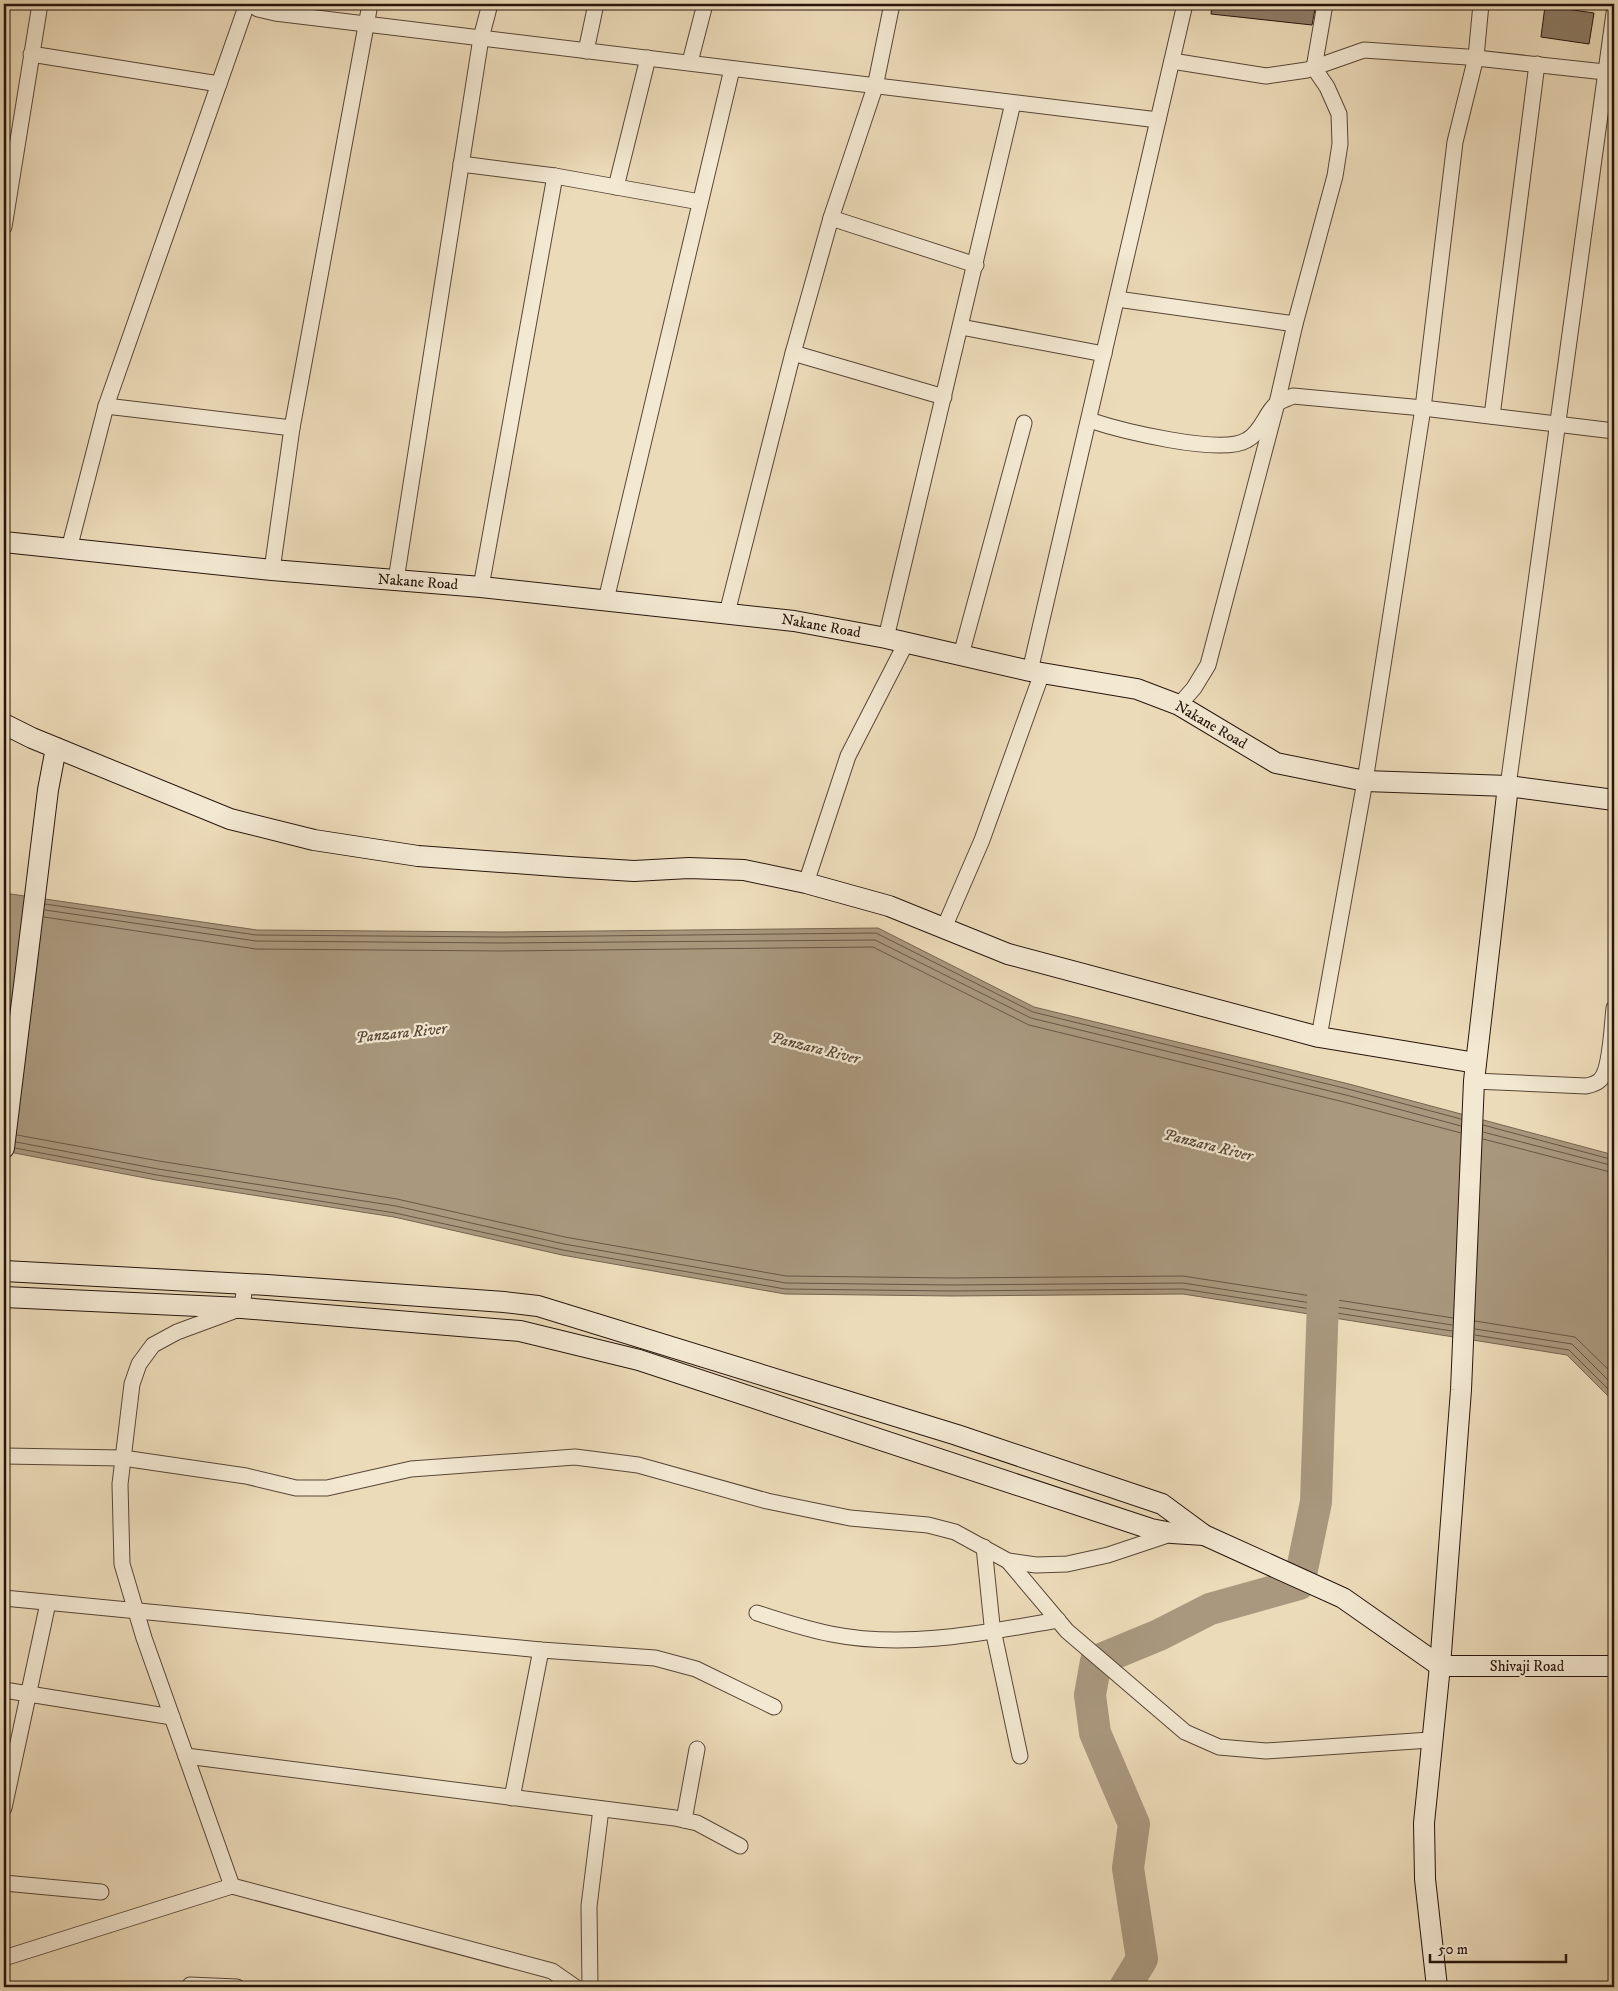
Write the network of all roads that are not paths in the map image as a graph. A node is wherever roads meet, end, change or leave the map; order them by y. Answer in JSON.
{"nodes":[{"id":1,"x":40,"y":4,"type":"edge"},
{"id":2,"x":249,"y":4,"type":"edge"},
{"id":3,"x":370,"y":4,"type":"edge"},
{"id":4,"x":490,"y":4,"type":"edge"},
{"id":5,"x":596,"y":4,"type":"edge"},
{"id":6,"x":704,"y":4,"type":"edge"},
{"id":7,"x":892,"y":4,"type":"edge"},
{"id":8,"x":1185,"y":4,"type":"edge"},
{"id":9,"x":1325,"y":4,"type":"edge"},
{"id":10,"x":1481,"y":4,"type":"edge"},
{"id":11,"x":1614,"y":12,"type":"edge"},
{"id":12,"x":366,"y":24,"type":"junction"},
{"id":13,"x":481,"y":38,"type":"junction"},
{"id":14,"x":586,"y":51,"type":"junction"},
{"id":15,"x":32,"y":54,"type":"junction"},
{"id":16,"x":648,"y":58,"type":"junction"},
{"id":17,"x":1476,"y":58,"type":"junction"},
{"id":18,"x":1172,"y":61,"type":"junction"},
{"id":19,"x":690,"y":62,"type":"junction"},
{"id":20,"x":1537,"y":64,"type":"junction"},
{"id":21,"x":1314,"y":68,"type":"junction"},
{"id":22,"x":732,"y":69,"type":"junction"},
{"id":23,"x":1610,"y":73,"type":"edge"},
{"id":24,"x":219,"y":84,"type":"junction"},
{"id":25,"x":875,"y":86,"type":"junction"},
{"id":26,"x":1013,"y":104,"type":"junction"},
{"id":27,"x":1158,"y":120,"type":"junction"},
{"id":28,"x":461,"y":164,"type":"junction"},
{"id":29,"x":555,"y":176,"type":"junction"},
{"id":30,"x":616,"y":187,"type":"junction"},
{"id":31,"x":7,"y":188,"type":"edge"},
{"id":32,"x":700,"y":202,"type":"junction"},
{"id":33,"x":831,"y":218,"type":"junction"},
{"id":34,"x":4,"y":226,"type":"edge"},
{"id":35,"x":976,"y":265,"type":"junction"},
{"id":36,"x":1117,"y":299,"type":"junction"},
{"id":37,"x":1295,"y":324,"type":"junction"},
{"id":38,"x":961,"y":327,"type":"junction"},
{"id":39,"x":793,"y":353,"type":"junction"},
{"id":40,"x":1104,"y":354,"type":"junction"},
{"id":41,"x":944,"y":397,"type":"junction"},
{"id":42,"x":1277,"y":403,"type":"junction"},
{"id":43,"x":106,"y":406,"type":"junction"},
{"id":44,"x":1423,"y":408,"type":"junction"},
{"id":45,"x":1492,"y":416,"type":"junction"},
{"id":46,"x":1089,"y":420,"type":"junction"},
{"id":47,"x":1024,"y":423,"type":"dead end"},
{"id":48,"x":1559,"y":424,"type":"junction"},
{"id":49,"x":292,"y":428,"type":"junction"},
{"id":50,"x":1614,"y":431,"type":"edge"},
{"id":51,"x":4,"y":542,"type":"edge"},
{"id":52,"x":69,"y":549,"type":"junction"},
{"id":53,"x":272,"y":570,"type":"junction"},
{"id":54,"x":396,"y":580,"type":"junction"},
{"id":55,"x":481,"y":587,"type":"junction"},
{"id":56,"x":606,"y":600,"type":"junction"},
{"id":57,"x":727,"y":613,"type":"junction"},
{"id":58,"x":886,"y":638,"type":"junction"},
{"id":59,"x":906,"y":643,"type":"junction"},
{"id":60,"x":961,"y":655,"type":"junction"},
{"id":61,"x":1036,"y":672,"type":"junction"},
{"id":62,"x":1179,"y":705,"type":"junction"},
{"id":63,"x":4,"y":724,"type":"edge"},
{"id":64,"x":32,"y":738,"type":"junction"},
{"id":65,"x":4,"y":740,"type":"edge"},
{"id":66,"x":56,"y":748,"type":"junction"},
{"id":67,"x":1365,"y":782,"type":"junction"},
{"id":68,"x":1508,"y":786,"type":"junction"},
{"id":69,"x":1614,"y":800,"type":"edge"},
{"id":70,"x":806,"y":883,"type":"junction"},
{"id":71,"x":944,"y":928,"type":"junction"},
{"id":72,"x":1614,"y":1008,"type":"edge"},
{"id":73,"x":1319,"y":1037,"type":"junction"},
{"id":74,"x":1475,"y":1072,"type":"junction"},
{"id":75,"x":4,"y":1148,"type":"edge"},
{"id":76,"x":4,"y":1271,"type":"edge"},
{"id":77,"x":245,"y":1284,"type":"junction"},
{"id":78,"x":4,"y":1297,"type":"edge"},
{"id":79,"x":242,"y":1308,"type":"junction"},
{"id":80,"x":4,"y":1456,"type":"edge"},
{"id":81,"x":123,"y":1458,"type":"junction"},
{"id":82,"x":1172,"y":1533,"type":"junction"},
{"id":83,"x":1204,"y":1535,"type":"junction"},
{"id":84,"x":984,"y":1547,"type":"junction"},
{"id":85,"x":1008,"y":1561,"type":"junction"},
{"id":86,"x":4,"y":1598,"type":"edge"},
{"id":87,"x":48,"y":1603,"type":"junction"},
{"id":88,"x":136,"y":1611,"type":"junction"},
{"id":89,"x":757,"y":1613,"type":"dead end"},
{"id":90,"x":1062,"y":1625,"type":"junction"},
{"id":91,"x":994,"y":1631,"type":"junction"},
{"id":92,"x":541,"y":1650,"type":"junction"},
{"id":93,"x":1440,"y":1666,"type":"junction"},
{"id":94,"x":1614,"y":1666,"type":"edge"},
{"id":95,"x":4,"y":1690,"type":"edge"},
{"id":96,"x":27,"y":1694,"type":"junction"},
{"id":97,"x":774,"y":1707,"type":"dead end"},
{"id":98,"x":172,"y":1717,"type":"junction"},
{"id":99,"x":1430,"y":1740,"type":"junction"},
{"id":100,"x":697,"y":1749,"type":"dead end"},
{"id":101,"x":186,"y":1756,"type":"junction"},
{"id":102,"x":1020,"y":1756,"type":"dead end"},
{"id":103,"x":512,"y":1798,"type":"junction"},
{"id":104,"x":4,"y":1808,"type":"edge"},
{"id":105,"x":601,"y":1809,"type":"junction"},
{"id":106,"x":684,"y":1820,"type":"junction"},
{"id":107,"x":740,"y":1846,"type":"dead end"},
{"id":108,"x":4,"y":1883,"type":"edge"},
{"id":109,"x":232,"y":1886,"type":"junction"},
{"id":110,"x":101,"y":1892,"type":"dead end"},
{"id":111,"x":4,"y":1958,"type":"edge"},
{"id":112,"x":190,"y":1985,"type":"dead end"},
{"id":113,"x":237,"y":1987,"type":"edge"},
{"id":114,"x":575,"y":1987,"type":"edge"},
{"id":115,"x":590,"y":1987,"type":"edge"},
{"id":116,"x":1437,"y":1987,"type":"edge"}],
"edges":[{"from":1,"to":15,"type":"street"},
{"from":2,"to":12,"type":"street"},
{"from":2,"to":24,"type":"street"},
{"from":3,"to":12,"type":"street"},
{"from":4,"to":13,"type":"street"},
{"from":5,"to":14,"type":"street"},
{"from":6,"to":19,"type":"street"},
{"from":7,"to":25,"type":"street"},
{"from":8,"to":18,"type":"street"},
{"from":9,"to":21,"type":"street"},
{"from":10,"to":17,"type":"street"},
{"from":11,"to":23,"type":"street"},
{"from":12,"to":13,"type":"street"},
{"from":12,"to":49,"type":"street"},
{"from":13,"to":14,"type":"street"},
{"from":13,"to":28,"type":"street"},
{"from":14,"to":16,"type":"street"},
{"from":15,"to":24,"type":"street"},
{"from":15,"to":31,"type":"street"},
{"from":16,"to":19,"type":"street"},
{"from":16,"to":30,"type":"street"},
{"from":17,"to":20,"type":"street"},
{"from":17,"to":21,"type":"street"},
{"from":17,"to":44,"type":"street"},
{"from":18,"to":21,"type":"street"},
{"from":18,"to":27,"type":"street"},
{"from":19,"to":22,"type":"street"},
{"from":20,"to":23,"type":"street"},
{"from":20,"to":45,"type":"street"},
{"from":21,"to":37,"type":"street"},
{"from":22,"to":25,"type":"street"},
{"from":22,"to":32,"type":"street"},
{"from":23,"to":48,"type":"street"},
{"from":24,"to":43,"type":"street"},
{"from":25,"to":26,"type":"street"},
{"from":25,"to":33,"type":"street"},
{"from":26,"to":27,"type":"street"},
{"from":26,"to":35,"type":"street"},
{"from":27,"to":36,"type":"street"},
{"from":28,"to":29,"type":"street"},
{"from":28,"to":54,"type":"street"},
{"from":29,"to":30,"type":"street"},
{"from":29,"to":55,"type":"street"},
{"from":30,"to":32,"type":"street"},
{"from":31,"to":34,"type":"street"},
{"from":32,"to":56,"type":"street"},
{"from":33,"to":35,"type":"street"},
{"from":33,"to":39,"type":"street"},
{"from":35,"to":38,"type":"street"},
{"from":36,"to":37,"type":"street"},
{"from":36,"to":40,"type":"street"},
{"from":37,"to":42,"type":"street"},
{"from":38,"to":40,"type":"street"},
{"from":38,"to":41,"type":"street"},
{"from":39,"to":41,"type":"street"},
{"from":39,"to":57,"type":"street"},
{"from":40,"to":46,"type":"street"},
{"from":41,"to":58,"type":"street"},
{"from":42,"to":44,"type":"street"},
{"from":42,"to":46,"type":"street"},
{"from":42,"to":62,"type":"street"},
{"from":43,"to":49,"type":"street"},
{"from":43,"to":52,"type":"street"},
{"from":44,"to":45,"type":"street"},
{"from":44,"to":67,"type":"street"},
{"from":45,"to":48,"type":"street"},
{"from":46,"to":61,"type":"street"},
{"from":47,"to":60,"type":"street"},
{"from":48,"to":50,"type":"street"},
{"from":48,"to":68,"type":"street"},
{"from":49,"to":53,"type":"street"},
{"from":51,"to":52,"type":"street","name":"Nakane Road"},
{"from":52,"to":53,"type":"street","name":"Nakane Road"},
{"from":53,"to":54,"type":"street","name":"Nakane Road"},
{"from":54,"to":55,"type":"street","name":"Nakane Road"},
{"from":55,"to":56,"type":"street","name":"Nakane Road"},
{"from":56,"to":57,"type":"street","name":"Nakane Road"},
{"from":57,"to":58,"type":"street","name":"Nakane Road"},
{"from":58,"to":59,"type":"street","name":"Nakane Road"},
{"from":59,"to":60,"type":"street","name":"Nakane Road"},
{"from":59,"to":70,"type":"street"},
{"from":60,"to":61,"type":"street","name":"Nakane Road"},
{"from":61,"to":62,"type":"street","name":"Nakane Road"},
{"from":61,"to":71,"type":"street"},
{"from":62,"to":67,"type":"street","name":"Nakane Road"},
{"from":63,"to":64,"type":"street"},
{"from":64,"to":65,"type":"street"},
{"from":64,"to":66,"type":"street"},
{"from":66,"to":70,"type":"street"},
{"from":66,"to":75,"type":"street"},
{"from":67,"to":68,"type":"street","name":"Nakane Road"},
{"from":67,"to":73,"type":"street"},
{"from":68,"to":69,"type":"street","name":"Nakane Road"},
{"from":68,"to":74,"type":"street"},
{"from":70,"to":71,"type":"street"},
{"from":71,"to":73,"type":"street"},
{"from":72,"to":74,"type":"street"},
{"from":73,"to":74,"type":"street"},
{"from":74,"to":93,"type":"street"},
{"from":76,"to":77,"type":"street"},
{"from":77,"to":79,"type":"street"},
{"from":77,"to":83,"type":"street"},
{"from":78,"to":79,"type":"street"},
{"from":79,"to":81,"type":"street"},
{"from":79,"to":82,"type":"street"},
{"from":80,"to":81,"type":"street"},
{"from":81,"to":84,"type":"street"},
{"from":81,"to":88,"type":"street"},
{"from":82,"to":83,"type":"street"},
{"from":82,"to":85,"type":"street"},
{"from":83,"to":93,"type":"street"},
{"from":84,"to":85,"type":"street"},
{"from":84,"to":91,"type":"street"},
{"from":85,"to":90,"type":"street"},
{"from":86,"to":87,"type":"street"},
{"from":87,"to":88,"type":"street"},
{"from":87,"to":96,"type":"street"},
{"from":88,"to":92,"type":"street"},
{"from":88,"to":98,"type":"street"},
{"from":89,"to":91,"type":"street"},
{"from":90,"to":91,"type":"street"},
{"from":90,"to":99,"type":"street"},
{"from":91,"to":102,"type":"street"},
{"from":92,"to":97,"type":"street"},
{"from":92,"to":103,"type":"street"},
{"from":93,"to":94,"type":"street","name":"Shivaji Road"},
{"from":93,"to":99,"type":"street"},
{"from":95,"to":96,"type":"street"},
{"from":96,"to":98,"type":"street"},
{"from":96,"to":104,"type":"street"},
{"from":98,"to":101,"type":"street"},
{"from":99,"to":116,"type":"street"},
{"from":100,"to":106,"type":"street"},
{"from":101,"to":103,"type":"street"},
{"from":101,"to":109,"type":"street"},
{"from":103,"to":105,"type":"street"},
{"from":105,"to":106,"type":"street"},
{"from":105,"to":115,"type":"street"},
{"from":106,"to":107,"type":"street"},
{"from":108,"to":110,"type":"street"},
{"from":109,"to":111,"type":"street"},
{"from":109,"to":114,"type":"street"},
{"from":112,"to":113,"type":"street"}]}
